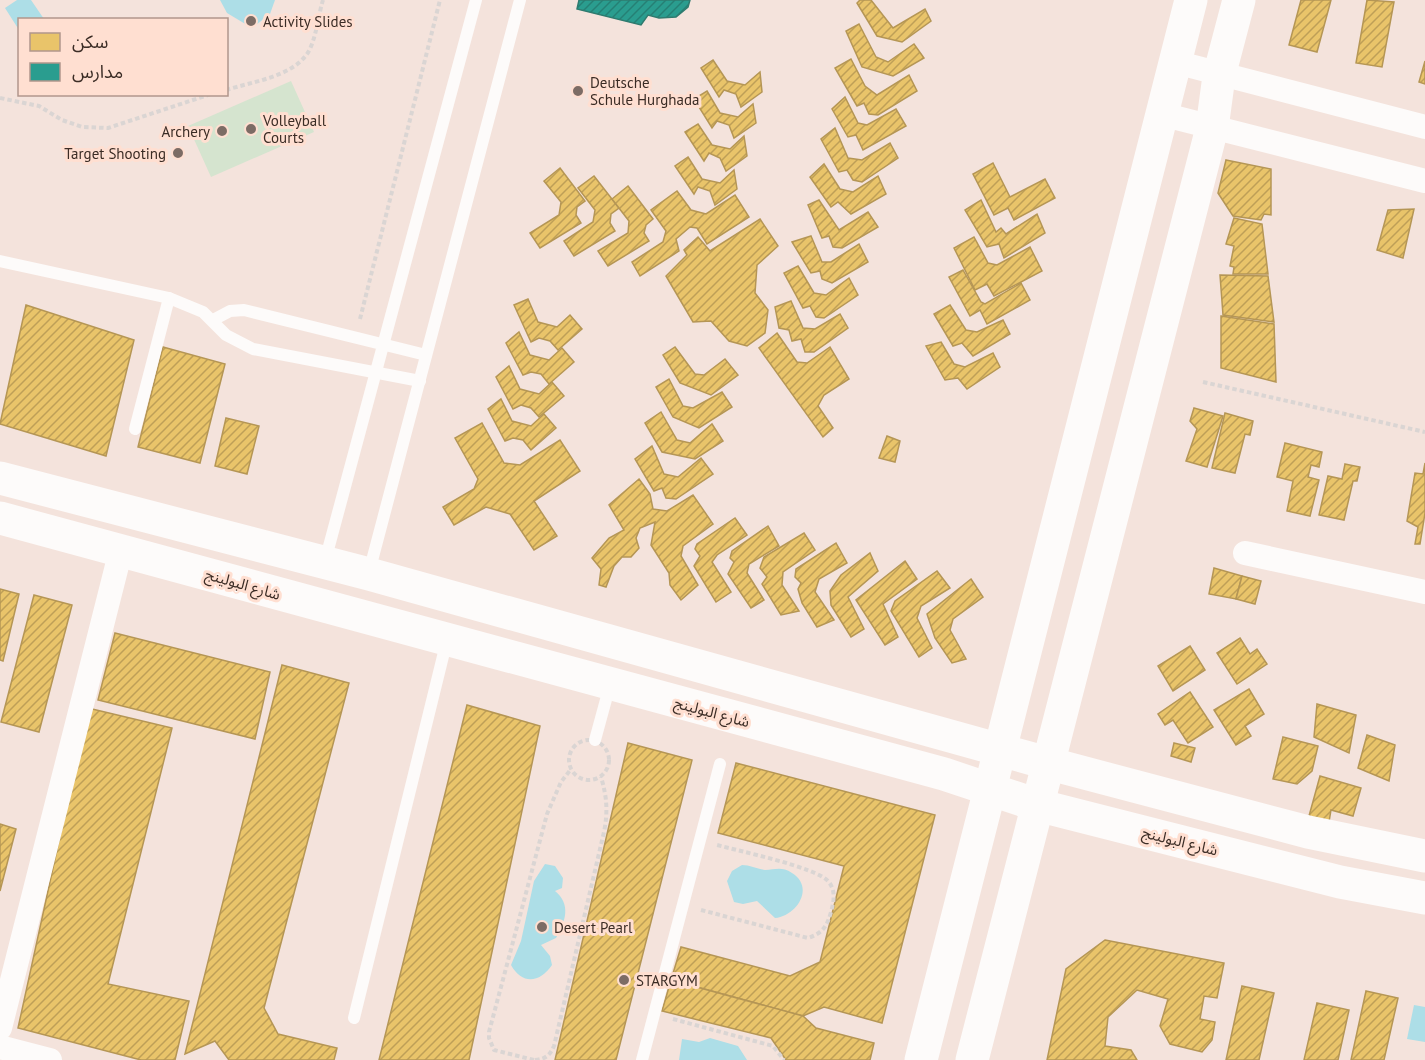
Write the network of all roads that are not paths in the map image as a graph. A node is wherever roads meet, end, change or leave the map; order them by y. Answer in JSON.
{"nodes":[{"id":1,"x":476,"y":0,"type":"edge"},
{"id":2,"x":520,"y":0,"type":"edge"},
{"id":3,"x":1191,"y":0,"type":"edge"},
{"id":4,"x":1239,"y":0,"type":"edge"},
{"id":5,"x":1175,"y":62,"type":"junction"},
{"id":6,"x":1219,"y":76,"type":"junction"},
{"id":7,"x":1161,"y":114,"type":"junction"},
{"id":8,"x":1425,"y":127,"type":"edge"},
{"id":9,"x":1212,"y":128,"type":"junction"},
{"id":10,"x":1425,"y":181,"type":"edge"},
{"id":11,"x":0,"y":261,"type":"edge"},
{"id":12,"x":169,"y":298,"type":"junction"},
{"id":13,"x":213,"y":320,"type":"junction"},
{"id":14,"x":385,"y":346,"type":"junction"},
{"id":15,"x":426,"y":355,"type":"junction"},
{"id":16,"x":378,"y":372,"type":"junction"},
{"id":17,"x":420,"y":381,"type":"junction"},
{"id":18,"x":135,"y":429,"type":"dead end"},
{"id":19,"x":0,"y":478,"type":"edge"},
{"id":20,"x":0,"y":518,"type":"edge"},
{"id":21,"x":121,"y":550,"type":"junction"},
{"id":22,"x":1245,"y":553,"type":"dead end"},
{"id":23,"x":324,"y":564,"type":"junction"},
{"id":24,"x":369,"y":574,"type":"junction"},
{"id":25,"x":1425,"y":592,"type":"edge"},
{"id":26,"x":314,"y":604,"type":"junction"},
{"id":27,"x":358,"y":615,"type":"junction"},
{"id":28,"x":448,"y":639,"type":"junction"},
{"id":29,"x":610,"y":685,"type":"junction"},
{"id":30,"x":595,"y":740,"type":"dead end"},
{"id":31,"x":1001,"y":751,"type":"junction"},
{"id":32,"x":720,"y":764,"type":"dead end"},
{"id":33,"x":1047,"y":764,"type":"junction"},
{"id":34,"x":991,"y":790,"type":"junction"},
{"id":35,"x":1037,"y":805,"type":"junction"},
{"id":36,"x":1425,"y":856,"type":"edge"},
{"id":37,"x":1425,"y":898,"type":"edge"},
{"id":38,"x":354,"y":1018,"type":"dead end"},
{"id":39,"x":0,"y":1028,"type":"edge"},
{"id":40,"x":0,"y":1047,"type":"edge"},
{"id":41,"x":50,"y":1060,"type":"edge"},
{"id":42,"x":642,"y":1060,"type":"edge"},
{"id":43,"x":921,"y":1060,"type":"edge"},
{"id":44,"x":972,"y":1060,"type":"edge"}],
"edges":[{"from":1,"to":14,"type":"lane"},
{"from":2,"to":15,"type":"lane"},
{"from":3,"to":5,"type":"street"},
{"from":4,"to":6,"type":"street"},
{"from":5,"to":6,"type":"street"},
{"from":5,"to":7,"type":"street"},
{"from":6,"to":8,"type":"street"},
{"from":6,"to":9,"type":"street"},
{"from":7,"to":9,"type":"street"},
{"from":7,"to":31,"type":"street"},
{"from":9,"to":10,"type":"street"},
{"from":9,"to":33,"type":"street"},
{"from":11,"to":12,"type":"lane"},
{"from":12,"to":13,"type":"lane"},
{"from":12,"to":18,"type":"lane"},
{"from":13,"to":14,"type":"lane"},
{"from":13,"to":16,"type":"lane"},
{"from":14,"to":15,"type":"lane"},
{"from":14,"to":16,"type":"lane"},
{"from":15,"to":17,"type":"lane"},
{"from":16,"to":17,"type":"lane"},
{"from":16,"to":23,"type":"lane"},
{"from":17,"to":24,"type":"lane"},
{"from":19,"to":23,"type":"street"},
{"from":20,"to":21,"type":"street","name":"شارع البولينج"},
{"from":21,"to":26,"type":"street","name":"شارع البولينج"},
{"from":21,"to":39,"type":"street"},
{"from":22,"to":25,"type":"street"},
{"from":23,"to":24,"type":"street"},
{"from":23,"to":26,"type":"street"},
{"from":24,"to":27,"type":"street"},
{"from":24,"to":31,"type":"street"},
{"from":26,"to":27,"type":"street","name":"شارع البولينج"},
{"from":27,"to":28,"type":"street","name":"شارع البولينج"},
{"from":28,"to":29,"type":"street","name":"شارع البولينج"},
{"from":28,"to":38,"type":"lane"},
{"from":29,"to":30,"type":"lane"},
{"from":29,"to":34,"type":"street","name":"شارع البولينج"},
{"from":31,"to":33,"type":"street"},
{"from":31,"to":34,"type":"street"},
{"from":32,"to":42,"type":"lane"},
{"from":33,"to":35,"type":"street"},
{"from":33,"to":36,"type":"street"},
{"from":34,"to":35,"type":"street","name":"شارع البولينج"},
{"from":34,"to":43,"type":"street"},
{"from":35,"to":37,"type":"street","name":"شارع البولينج"},
{"from":35,"to":44,"type":"street"},
{"from":40,"to":41,"type":"street"}]}
